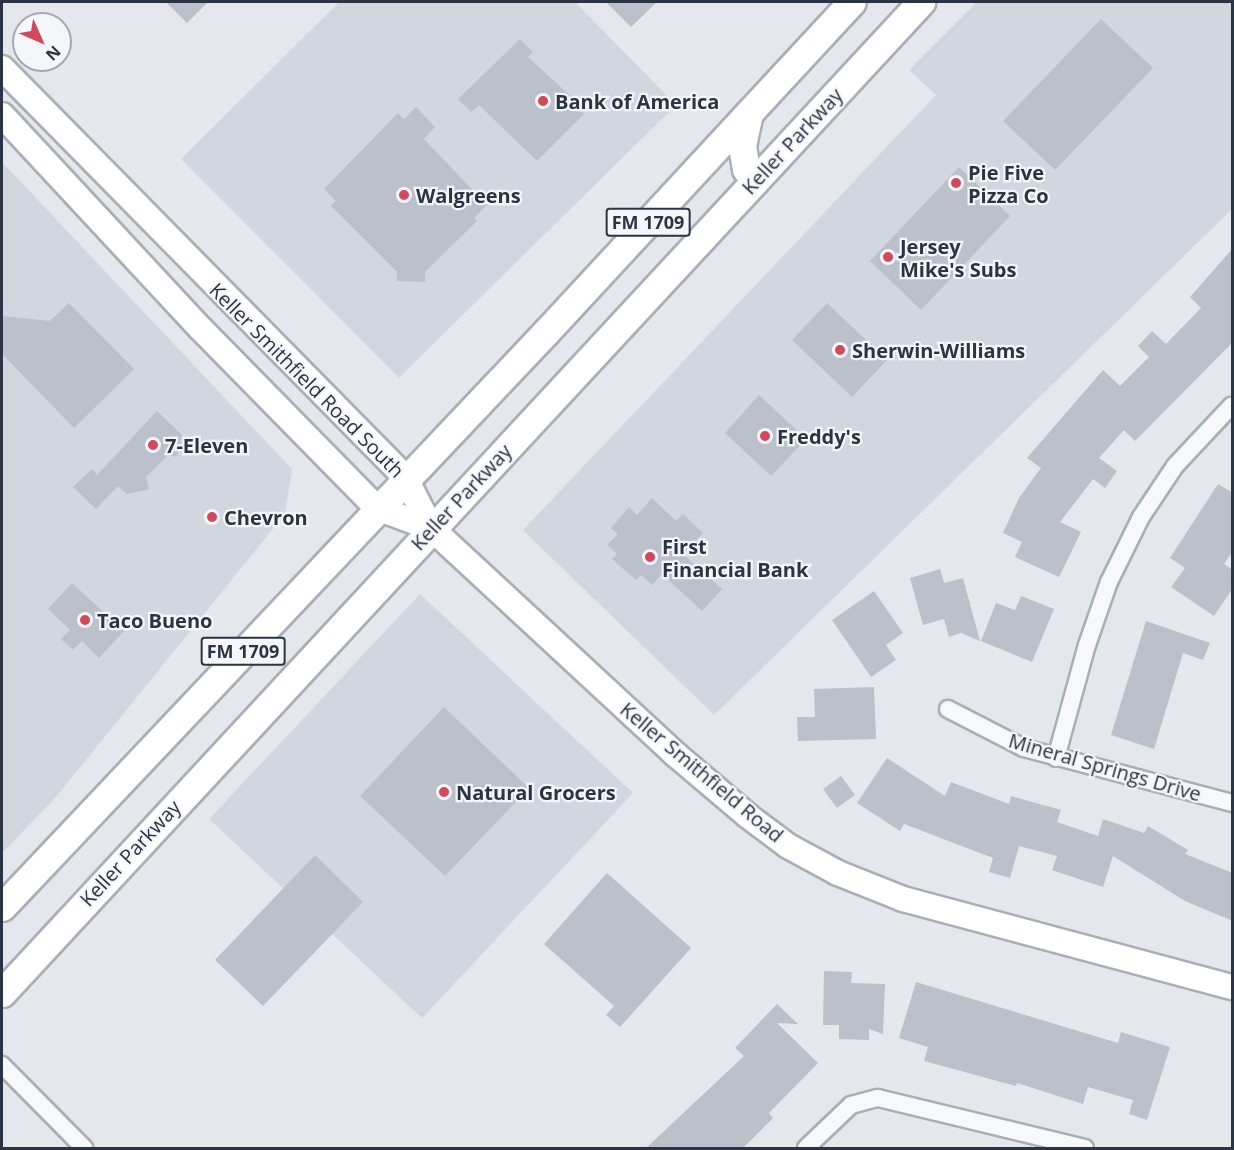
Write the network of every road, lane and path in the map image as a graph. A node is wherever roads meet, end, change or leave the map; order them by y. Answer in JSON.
{"nodes":[{"id":1,"x":852,"y":2,"type":"edge"},
{"id":2,"x":921,"y":2,"type":"edge"},
{"id":3,"x":2,"y":68,"type":"edge"},
{"id":4,"x":750,"y":112,"type":"junction"},
{"id":5,"x":2,"y":114,"type":"edge"},
{"id":6,"x":754,"y":181,"type":"junction"},
{"id":7,"x":1233,"y":405,"type":"edge"},
{"id":8,"x":405,"y":477,"type":"junction"},
{"id":9,"x":377,"y":508,"type":"junction"},
{"id":10,"x":431,"y":528,"type":"junction"},
{"id":11,"x":948,"y":709,"type":"dead end"},
{"id":12,"x":1056,"y":758,"type":"junction"},
{"id":13,"x":1233,"y":803,"type":"edge"},
{"id":14,"x":2,"y":907,"type":"edge"},
{"id":15,"x":1233,"y":987,"type":"edge"},
{"id":16,"x":2,"y":993,"type":"edge"},
{"id":17,"x":2,"y":1065,"type":"edge"},
{"id":18,"x":84,"y":1149,"type":"edge"},
{"id":19,"x":806,"y":1149,"type":"edge"},
{"id":20,"x":1085,"y":1149,"type":"edge"}],
"edges":[{"from":1,"to":4,"type":"main road","number":"FM 1709"},
{"from":2,"to":6,"type":"main road","name":"Keller Parkway","number":"FM 1709"},
{"from":3,"to":8,"type":"main road","name":"Keller Smithfield Road South"},
{"from":4,"to":6,"type":"main road"},
{"from":4,"to":8,"type":"main road","number":"FM 1709"},
{"from":5,"to":9,"type":"main road","name":"Keller Smithfield Road South"},
{"from":6,"to":10,"type":"main road","name":"Keller Parkway","number":"FM 1709"},
{"from":7,"to":12,"type":"street"},
{"from":8,"to":9,"type":"main road","number":"FM 1709"},
{"from":8,"to":10,"type":"main road","name":"Keller Smithfield Road South"},
{"from":9,"to":10,"type":"main road","name":"Keller Smithfield Road South"},
{"from":9,"to":14,"type":"main road","number":"FM 1709"},
{"from":10,"to":15,"type":"main road","name":"Keller Smithfield Road"},
{"from":10,"to":16,"type":"main road","name":"Keller Parkway","number":"FM 1709"},
{"from":11,"to":12,"type":"street","name":"Mineral Springs Drive"},
{"from":12,"to":13,"type":"street","name":"Mineral Springs Drive"},
{"from":17,"to":18,"type":"street"},
{"from":19,"to":20,"type":"street"}]}
